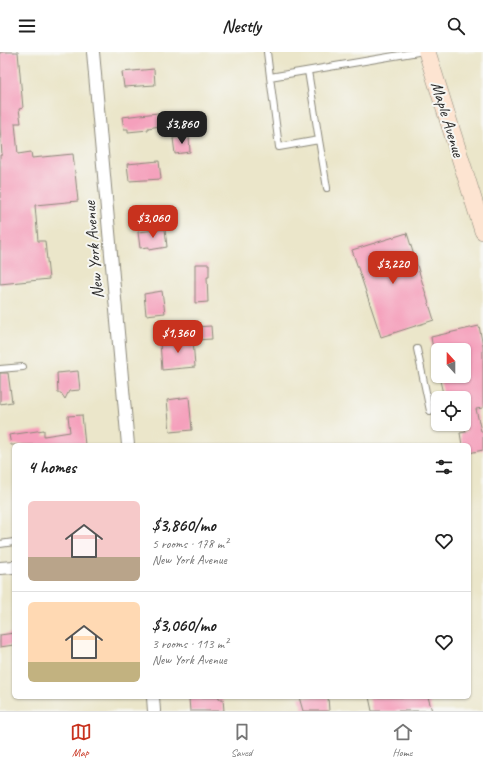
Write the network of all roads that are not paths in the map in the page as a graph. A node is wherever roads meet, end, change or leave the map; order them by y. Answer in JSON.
{"nodes":[{"id":1,"x":94,"y":52,"type":"edge"},
{"id":2,"x":267,"y":52,"type":"edge"},
{"id":3,"x":418,"y":52,"type":"edge"},
{"id":4,"x":427,"y":52,"type":"edge"},
{"id":5,"x":308,"y":71,"type":"junction"},
{"id":6,"x":270,"y":77,"type":"junction"},
{"id":7,"x":318,"y":140,"type":"junction"},
{"id":8,"x":327,"y":188,"type":"dead end"},
{"id":9,"x":483,"y":231,"type":"edge"},
{"id":10,"x":416,"y":349,"type":"dead end"},
{"id":11,"x":23,"y":367,"type":"dead end"},
{"id":12,"x":0,"y":369,"type":"edge"},
{"id":13,"x":430,"y":411,"type":"dead end"},
{"id":14,"x":128,"y":443,"type":"edge"},
{"id":15,"x":12,"y":542,"type":"edge"},
{"id":16,"x":0,"y":544,"type":"edge"},
{"id":17,"x":0,"y":568,"type":"edge"},
{"id":18,"x":12,"y":568,"type":"edge"},
{"id":19,"x":153,"y":699,"type":"edge"},
{"id":20,"x":154,"y":711,"type":"edge"}],
"edges":[{"from":1,"to":14,"type":"street","name":"New York Avenue"},
{"from":2,"to":6,"type":"lane"},
{"from":3,"to":5,"type":"lane"},
{"from":4,"to":9,"type":"main road","name":"Maple Avenue"},
{"from":5,"to":6,"type":"lane"},
{"from":5,"to":7,"type":"lane"},
{"from":6,"to":7,"type":"lane"},
{"from":7,"to":8,"type":"lane"},
{"from":10,"to":13,"type":"lane"},
{"from":11,"to":12,"type":"lane"},
{"from":15,"to":16,"type":"lane"},
{"from":17,"to":18,"type":"street"},
{"from":19,"to":20,"type":"street"}]}
